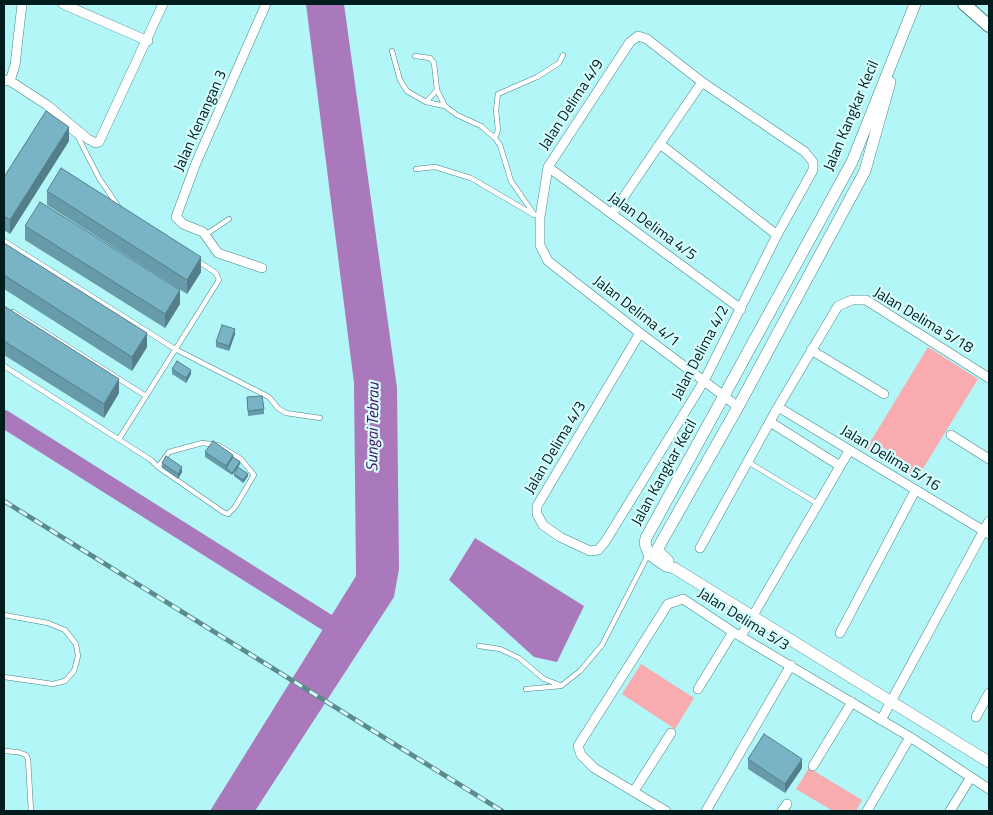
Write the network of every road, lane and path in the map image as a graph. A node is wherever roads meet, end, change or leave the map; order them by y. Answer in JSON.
{"nodes":[{"id":1,"x":22,"y":4,"type":"edge"},
{"id":2,"x":63,"y":4,"type":"edge"},
{"id":3,"x":163,"y":4,"type":"edge"},
{"id":4,"x":266,"y":4,"type":"edge"},
{"id":5,"x":915,"y":4,"type":"edge"},
{"id":6,"x":964,"y":4,"type":"edge"},
{"id":7,"x":989,"y":26,"type":"edge"},
{"id":8,"x":148,"y":41,"type":"junction"},
{"id":9,"x":392,"y":51,"type":"dead end"},
{"id":10,"x":415,"y":56,"type":"dead end"},
{"id":11,"x":563,"y":56,"type":"dead end"},
{"id":12,"x":894,"y":59,"type":"junction"},
{"id":13,"x":7,"y":81,"type":"edge"},
{"id":14,"x":702,"y":82,"type":"junction"},
{"id":15,"x":437,"y":90,"type":"junction"},
{"id":16,"x":426,"y":102,"type":"junction"},
{"id":17,"x":445,"y":106,"type":"junction"},
{"id":18,"x":55,"y":120,"type":"edge"},
{"id":19,"x":496,"y":138,"type":"junction"},
{"id":20,"x":660,"y":144,"type":"junction"},
{"id":21,"x":548,"y":167,"type":"junction"},
{"id":22,"x":416,"y":169,"type":"dead end"},
{"id":23,"x":121,"y":211,"type":"edge"},
{"id":24,"x":612,"y":214,"type":"junction"},
{"id":25,"x":537,"y":216,"type":"junction"},
{"id":26,"x":229,"y":218,"type":"dead end"},
{"id":27,"x":206,"y":235,"type":"junction"},
{"id":28,"x":777,"y":235,"type":"junction"},
{"id":29,"x":4,"y":241,"type":"edge"},
{"id":30,"x":543,"y":255,"type":"joint"},
{"id":31,"x":192,"y":257,"type":"edge"},
{"id":32,"x":262,"y":268,"type":"dead end"},
{"id":33,"x":741,"y":309,"type":"junction"},
{"id":34,"x":13,"y":312,"type":"edge"},
{"id":35,"x":640,"y":333,"type":"junction"},
{"id":36,"x":175,"y":349,"type":"junction"},
{"id":37,"x":811,"y":350,"type":"junction"},
{"id":38,"x":4,"y":366,"type":"edge"},
{"id":39,"x":989,"y":378,"type":"edge"},
{"id":40,"x":704,"y":382,"type":"junction"},
{"id":41,"x":884,"y":394,"type":"dead end"},
{"id":42,"x":146,"y":396,"type":"junction"},
{"id":43,"x":724,"y":396,"type":"junction"},
{"id":44,"x":738,"y":407,"type":"junction"},
{"id":45,"x":778,"y":408,"type":"junction"},
{"id":46,"x":320,"y":418,"type":"dead end"},
{"id":47,"x":770,"y":422,"type":"junction"},
{"id":48,"x":951,"y":436,"type":"dead end"},
{"id":49,"x":120,"y":439,"type":"junction"},
{"id":50,"x":849,"y":451,"type":"junction"},
{"id":51,"x":989,"y":459,"type":"edge"},
{"id":52,"x":748,"y":462,"type":"junction"},
{"id":53,"x":840,"y":466,"type":"junction"},
{"id":54,"x":158,"y":467,"type":"junction"},
{"id":55,"x":915,"y":490,"type":"junction"},
{"id":56,"x":818,"y":504,"type":"junction"},
{"id":57,"x":989,"y":520,"type":"edge"},
{"id":58,"x":986,"y":532,"type":"edge"},
{"id":59,"x":700,"y":548,"type":"dead end"},
{"id":60,"x":598,"y":550,"type":"joint"},
{"id":61,"x":649,"y":554,"type":"junction"},
{"id":62,"x":674,"y":568,"type":"junction"},
{"id":63,"x":4,"y":615,"type":"edge"},
{"id":64,"x":752,"y":616,"type":"junction"},
{"id":65,"x":840,"y":633,"type":"dead end"},
{"id":66,"x":737,"y":634,"type":"junction"},
{"id":67,"x":479,"y":646,"type":"dead end"},
{"id":68,"x":791,"y":665,"type":"junction"},
{"id":69,"x":4,"y":676,"type":"edge"},
{"id":70,"x":561,"y":686,"type":"junction"},
{"id":71,"x":526,"y":689,"type":"dead end"},
{"id":72,"x":698,"y":689,"type":"dead end"},
{"id":73,"x":989,"y":693,"type":"edge"},
{"id":74,"x":852,"y":702,"type":"junction"},
{"id":75,"x":892,"y":703,"type":"junction"},
{"id":76,"x":976,"y":717,"type":"dead end"},
{"id":77,"x":882,"y":720,"type":"junction"},
{"id":78,"x":671,"y":733,"type":"dead end"},
{"id":79,"x":910,"y":737,"type":"junction"},
{"id":80,"x":4,"y":751,"type":"edge"},
{"id":81,"x":989,"y":762,"type":"edge"},
{"id":82,"x":813,"y":766,"type":"dead end"},
{"id":83,"x":972,"y":777,"type":"junction"},
{"id":84,"x":989,"y":789,"type":"edge"},
{"id":85,"x":634,"y":792,"type":"junction"},
{"id":86,"x":31,"y":811,"type":"edge"},
{"id":87,"x":666,"y":811,"type":"edge"},
{"id":88,"x":706,"y":811,"type":"edge"},
{"id":89,"x":867,"y":811,"type":"edge"},
{"id":90,"x":950,"y":811,"type":"edge"}],
"edges":[{"from":1,"to":13,"type":"street"},
{"from":2,"to":8,"type":"street"},
{"from":3,"to":8,"type":"street"},
{"from":4,"to":27,"type":"street","name":"Jalan Kenangan 3"},
{"from":5,"to":12,"type":"street","name":"Jalan Kangkar Kecil"},
{"from":6,"to":7,"type":"main road"},
{"from":8,"to":13,"type":"street"},
{"from":9,"to":16,"type":"lane"},
{"from":10,"to":15,"type":"lane"},
{"from":11,"to":19,"type":"lane"},
{"from":12,"to":43,"type":"street","name":"Jalan Kangkar Kecil"},
{"from":12,"to":44,"type":"street","name":"Jalan Kangkar Kecil"},
{"from":14,"to":20,"type":"street"},
{"from":14,"to":21,"type":"street","name":"Jalan Delima 4/9"},
{"from":14,"to":28,"type":"street","name":"Jalan Delima 4/2"},
{"from":15,"to":16,"type":"lane"},
{"from":15,"to":17,"type":"lane"},
{"from":16,"to":17,"type":"lane"},
{"from":17,"to":19,"type":"lane"},
{"from":18,"to":23,"type":"lane"},
{"from":19,"to":25,"type":"lane"},
{"from":20,"to":24,"type":"street"},
{"from":20,"to":28,"type":"street"},
{"from":21,"to":24,"type":"street","name":"Jalan Delima 4/5"},
{"from":21,"to":25,"type":"street","name":"Jalan Delima 4/9"},
{"from":22,"to":25,"type":"lane"},
{"from":24,"to":33,"type":"street","name":"Jalan Delima 4/5"},
{"from":25,"to":30,"type":"street","name":"Jalan Delima 4/9"},
{"from":26,"to":27,"type":"lane"},
{"from":27,"to":32,"type":"street"},
{"from":28,"to":33,"type":"street","name":"Jalan Delima 4/2"},
{"from":29,"to":36,"type":"lane"},
{"from":30,"to":35,"type":"street","name":"Jalan Delima 4/1"},
{"from":31,"to":36,"type":"lane"},
{"from":33,"to":40,"type":"street","name":"Jalan Delima 4/2"},
{"from":34,"to":42,"type":"lane"},
{"from":35,"to":40,"type":"street","name":"Jalan Delima 4/1"},
{"from":35,"to":60,"type":"street","name":"Jalan Delima 4/3"},
{"from":36,"to":42,"type":"lane"},
{"from":36,"to":46,"type":"lane"},
{"from":37,"to":39,"type":"street","name":"Jalan Delima 5/18"},
{"from":37,"to":41,"type":"street"},
{"from":37,"to":45,"type":"street","name":"Jalan Delima 5/18"},
{"from":38,"to":49,"type":"lane"},
{"from":40,"to":43,"type":"street","name":"Jalan Delima 4/1"},
{"from":40,"to":60,"type":"street","name":"Jalan Delima 4/2"},
{"from":42,"to":49,"type":"lane"},
{"from":43,"to":44,"type":"street","name":"Jalan Delima 4/1"},
{"from":43,"to":61,"type":"street","name":"Jalan Kangkar Kecil"},
{"from":44,"to":62,"type":"street","name":"Jalan Kangkar Kecil"},
{"from":45,"to":47,"type":"street","name":"Jalan Delima 5/18"},
{"from":45,"to":50,"type":"street","name":"Jalan Delima 5/16"},
{"from":47,"to":52,"type":"street","name":"Jalan Delima 5/18"},
{"from":47,"to":53,"type":"street","name":"Jalan Delima 5/16"},
{"from":48,"to":51,"type":"street"},
{"from":49,"to":54,"type":"lane"},
{"from":50,"to":53,"type":"street"},
{"from":50,"to":55,"type":"street","name":"Jalan Delima 5/16"},
{"from":52,"to":56,"type":"lane"},
{"from":52,"to":59,"type":"street","name":"Jalan Delima 5/18"},
{"from":53,"to":56,"type":"street"},
{"from":54,"to":54,"type":"lane"},
{"from":55,"to":58,"type":"street","name":"Jalan Delima 5/16"},
{"from":55,"to":65,"type":"street"},
{"from":56,"to":64,"type":"street"},
{"from":57,"to":58,"type":"street"},
{"from":58,"to":75,"type":"street"},
{"from":61,"to":62,"type":"street"},
{"from":61,"to":70,"type":"lane"},
{"from":62,"to":64,"type":"street"},
{"from":63,"to":69,"type":"lane"},
{"from":64,"to":66,"type":"street"},
{"from":64,"to":75,"type":"street"},
{"from":66,"to":68,"type":"street","name":"Jalan Delima 5/3"},
{"from":66,"to":72,"type":"street"},
{"from":66,"to":85,"type":"street","name":"Jalan Delima 5/3"},
{"from":67,"to":70,"type":"lane"},
{"from":68,"to":74,"type":"street","name":"Jalan Delima 5/3"},
{"from":68,"to":88,"type":"street"},
{"from":70,"to":71,"type":"lane"},
{"from":73,"to":76,"type":"street"},
{"from":74,"to":77,"type":"street","name":"Jalan Delima 5/3"},
{"from":74,"to":82,"type":"street"},
{"from":75,"to":77,"type":"street"},
{"from":75,"to":81,"type":"street"},
{"from":77,"to":79,"type":"street","name":"Jalan Delima 5/3"},
{"from":78,"to":85,"type":"street"},
{"from":79,"to":83,"type":"street","name":"Jalan Delima 5/3"},
{"from":79,"to":89,"type":"street"},
{"from":80,"to":86,"type":"lane"},
{"from":83,"to":84,"type":"street","name":"Jalan Delima 5/3"},
{"from":83,"to":90,"type":"street"},
{"from":85,"to":87,"type":"street","name":"Jalan Delima 5/3"}]}
